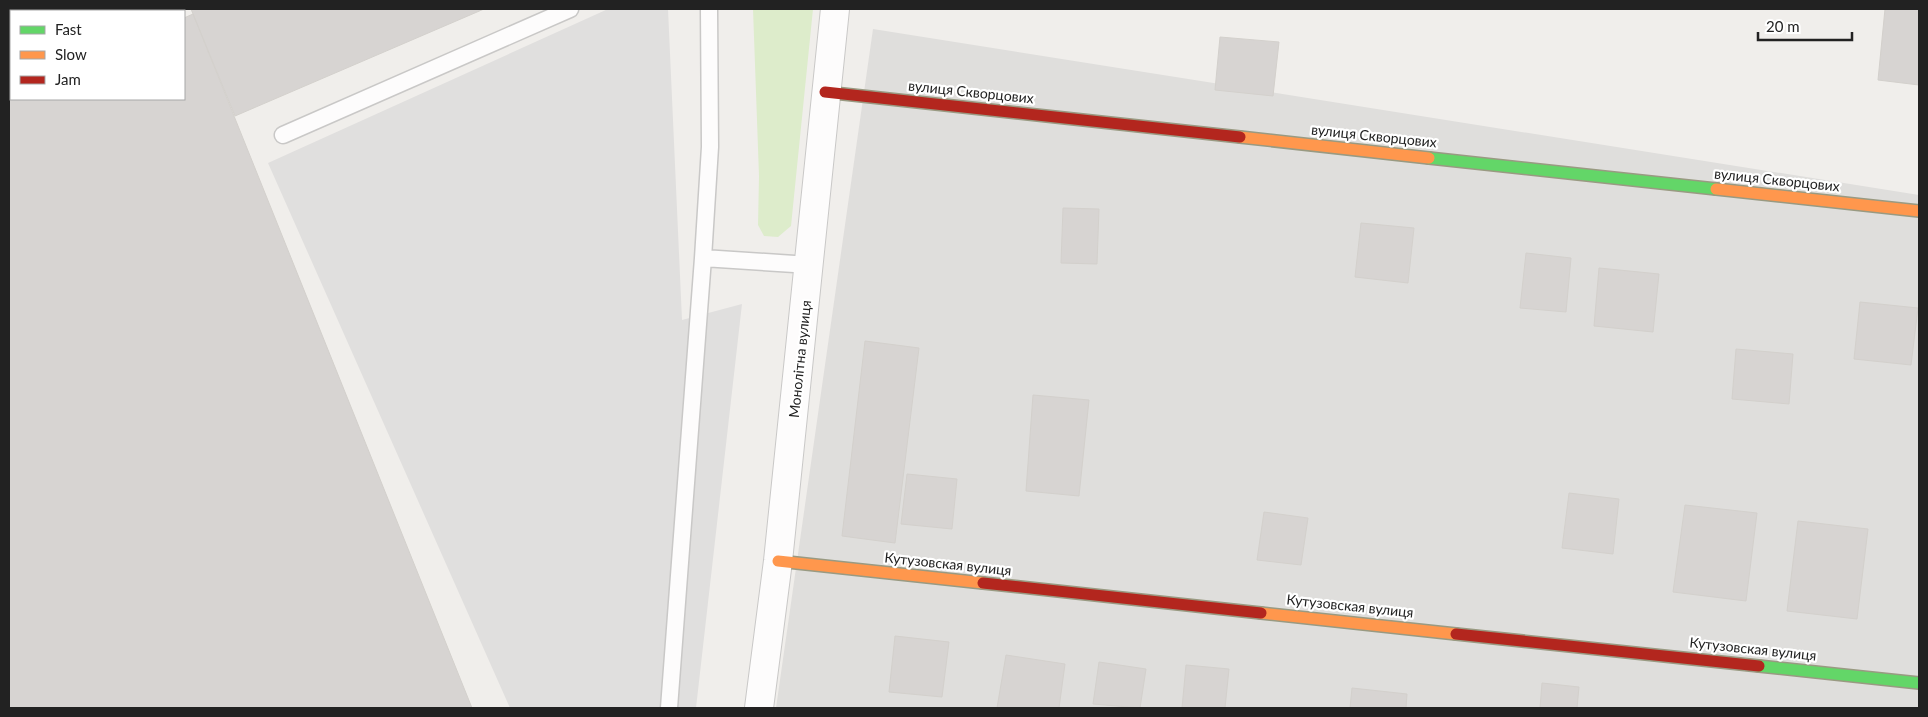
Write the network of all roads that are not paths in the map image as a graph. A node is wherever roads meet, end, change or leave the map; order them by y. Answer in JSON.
{"nodes":[{"id":1,"x":570,"y":9,"type":"edge"},
{"id":2,"x":709,"y":9,"type":"edge"},
{"id":3,"x":835,"y":9,"type":"edge"},
{"id":4,"x":825,"y":92,"type":"junction"},
{"id":5,"x":284,"y":135,"type":"dead end"},
{"id":6,"x":1919,"y":210,"type":"edge"},
{"id":7,"x":703,"y":258,"type":"junction"},
{"id":8,"x":810,"y":265,"type":"junction"},
{"id":9,"x":778,"y":561,"type":"junction"},
{"id":10,"x":1919,"y":683,"type":"edge"},
{"id":11,"x":669,"y":708,"type":"edge"},
{"id":12,"x":759,"y":708,"type":"edge"}],
"edges":[{"from":1,"to":5,"type":"lane"},
{"from":2,"to":7,"type":"lane"},
{"from":3,"to":4,"type":"street","name":"Монолітна вулиця"},
{"from":4,"to":6,"type":"street","name":"вулиця Скворцових"},
{"from":4,"to":8,"type":"street","name":"Монолітна вулиця"},
{"from":7,"to":8,"type":"lane"},
{"from":7,"to":11,"type":"lane"},
{"from":8,"to":9,"type":"street","name":"Монолітна вулиця"},
{"from":9,"to":10,"type":"street","name":"Кутузовская вулиця"},
{"from":9,"to":12,"type":"street","name":"Монолітна вулиця"}]}
